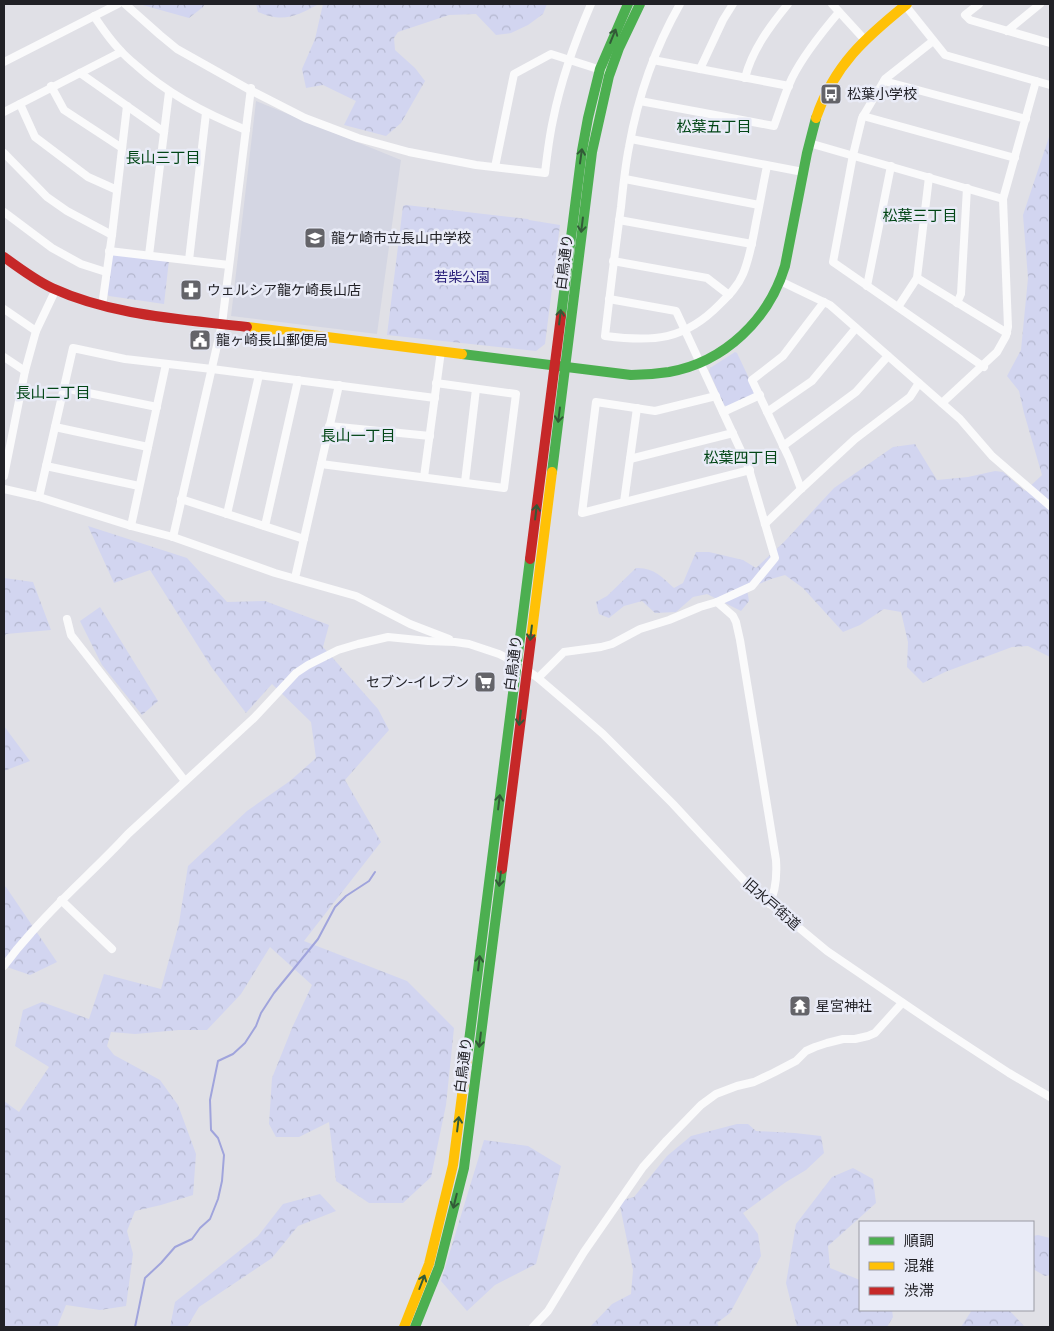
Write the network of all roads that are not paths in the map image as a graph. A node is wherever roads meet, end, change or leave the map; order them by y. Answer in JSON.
{"nodes":[{"id":1,"x":118,"y":4,"type":"edge"},
{"id":2,"x":125,"y":4,"type":"edge"},
{"id":3,"x":591,"y":4,"type":"edge"},
{"id":4,"x":628,"y":4,"type":"edge"},
{"id":5,"x":640,"y":4,"type":"edge"},
{"id":6,"x":680,"y":4,"type":"edge"},
{"id":7,"x":733,"y":4,"type":"edge"},
{"id":8,"x":788,"y":4,"type":"edge"},
{"id":9,"x":832,"y":4,"type":"edge"},
{"id":10,"x":979,"y":4,"type":"edge"},
{"id":11,"x":1040,"y":4,"type":"edge"},
{"id":12,"x":906,"y":5,"type":"edge"},
{"id":13,"x":840,"y":12,"type":"junction"},
{"id":14,"x":94,"y":16,"type":"junction"},
{"id":15,"x":1007,"y":30,"type":"junction"},
{"id":16,"x":864,"y":39,"type":"junction"},
{"id":17,"x":933,"y":41,"type":"junction"},
{"id":18,"x":1050,"y":43,"type":"edge"},
{"id":19,"x":121,"y":52,"type":"junction"},
{"id":20,"x":570,"y":60,"type":"junction"},
{"id":21,"x":653,"y":60,"type":"junction"},
{"id":22,"x":4,"y":62,"type":"edge"},
{"id":23,"x":700,"y":69,"type":"junction"},
{"id":24,"x":605,"y":71,"type":"junction"},
{"id":25,"x":80,"y":73,"type":"junction"},
{"id":26,"x":745,"y":78,"type":"junction"},
{"id":27,"x":884,"y":81,"type":"junction"},
{"id":28,"x":1036,"y":81,"type":"junction"},
{"id":29,"x":1050,"y":84,"type":"edge"},
{"id":30,"x":52,"y":86,"type":"junction"},
{"id":31,"x":789,"y":86,"type":"junction"},
{"id":32,"x":251,"y":89,"type":"junction"},
{"id":33,"x":169,"y":92,"type":"junction"},
{"id":34,"x":640,"y":101,"type":"junction"},
{"id":35,"x":20,"y":104,"type":"junction"},
{"id":36,"x":126,"y":106,"type":"junction"},
{"id":37,"x":4,"y":112,"type":"edge"},
{"id":38,"x":206,"y":113,"type":"junction"},
{"id":39,"x":863,"y":116,"type":"junction"},
{"id":40,"x":1026,"y":119,"type":"junction"},
{"id":41,"x":246,"y":130,"type":"junction"},
{"id":42,"x":164,"y":132,"type":"junction"},
{"id":43,"x":630,"y":140,"type":"junction"},
{"id":44,"x":809,"y":143,"type":"junction"},
{"id":45,"x":122,"y":148,"type":"junction"},
{"id":46,"x":4,"y":153,"type":"edge"},
{"id":47,"x":852,"y":155,"type":"junction"},
{"id":48,"x":1015,"y":158,"type":"junction"},
{"id":49,"x":767,"y":166,"type":"junction"},
{"id":50,"x":891,"y":166,"type":"junction"},
{"id":51,"x":495,"y":167,"type":"junction"},
{"id":52,"x":803,"y":172,"type":"junction"},
{"id":53,"x":929,"y":177,"type":"junction"},
{"id":54,"x":624,"y":178,"type":"junction"},
{"id":55,"x":967,"y":188,"type":"junction"},
{"id":56,"x":117,"y":190,"type":"junction"},
{"id":57,"x":1004,"y":199,"type":"junction"},
{"id":58,"x":759,"y":205,"type":"junction"},
{"id":59,"x":4,"y":212,"type":"edge"},
{"id":60,"x":619,"y":220,"type":"junction"},
{"id":61,"x":112,"y":235,"type":"junction"},
{"id":62,"x":752,"y":244,"type":"junction"},
{"id":63,"x":109,"y":251,"type":"junction"},
{"id":64,"x":149,"y":255,"type":"junction"},
{"id":65,"x":4,"y":257,"type":"edge"},
{"id":66,"x":189,"y":260,"type":"junction"},
{"id":67,"x":613,"y":261,"type":"junction"},
{"id":68,"x":229,"y":264,"type":"junction"},
{"id":69,"x":106,"y":272,"type":"junction"},
{"id":70,"x":917,"y":278,"type":"junction"},
{"id":71,"x":780,"y":281,"type":"junction"},
{"id":72,"x":867,"y":286,"type":"junction"},
{"id":73,"x":56,"y":289,"type":"junction"},
{"id":74,"x":729,"y":295,"type":"junction"},
{"id":75,"x":609,"y":299,"type":"junction"},
{"id":76,"x":824,"y":302,"type":"junction"},
{"id":77,"x":957,"y":302,"type":"junction"},
{"id":78,"x":102,"y":306,"type":"junction"},
{"id":79,"x":898,"y":308,"type":"junction"},
{"id":80,"x":4,"y":309,"type":"edge"},
{"id":81,"x":222,"y":324,"type":"junction"},
{"id":82,"x":856,"y":328,"type":"junction"},
{"id":83,"x":686,"y":330,"type":"junction"},
{"id":84,"x":36,"y":332,"type":"junction"},
{"id":85,"x":1007,"y":333,"type":"junction"},
{"id":86,"x":441,"y":351,"type":"junction"},
{"id":87,"x":888,"y":356,"type":"junction"},
{"id":88,"x":4,"y":357,"type":"edge"},
{"id":89,"x":701,"y":363,"type":"junction"},
{"id":90,"x":166,"y":364,"type":"junction"},
{"id":91,"x":554,"y":366,"type":"junction"},
{"id":92,"x":565,"y":367,"type":"junction"},
{"id":93,"x":983,"y":367,"type":"junction"},
{"id":94,"x":212,"y":369,"type":"junction"},
{"id":95,"x":25,"y":371,"type":"junction"},
{"id":96,"x":259,"y":375,"type":"junction"},
{"id":97,"x":298,"y":380,"type":"junction"},
{"id":98,"x":436,"y":383,"type":"junction"},
{"id":99,"x":920,"y":383,"type":"junction"},
{"id":100,"x":339,"y":386,"type":"junction"},
{"id":101,"x":64,"y":388,"type":"junction"},
{"id":102,"x":476,"y":389,"type":"junction"},
{"id":103,"x":760,"y":395,"type":"junction"},
{"id":104,"x":716,"y":396,"type":"junction"},
{"id":105,"x":435,"y":398,"type":"junction"},
{"id":106,"x":942,"y":403,"type":"junction"},
{"id":107,"x":157,"y":407,"type":"junction"},
{"id":108,"x":637,"y":408,"type":"junction"},
{"id":109,"x":723,"y":412,"type":"junction"},
{"id":110,"x":768,"y":412,"type":"junction"},
{"id":111,"x":329,"y":426,"type":"junction"},
{"id":112,"x":55,"y":427,"type":"junction"},
{"id":113,"x":733,"y":433,"type":"junction"},
{"id":114,"x":430,"y":436,"type":"junction"},
{"id":115,"x":783,"y":446,"type":"junction"},
{"id":116,"x":148,"y":447,"type":"junction"},
{"id":117,"x":630,"y":459,"type":"junction"},
{"id":118,"x":321,"y":464,"type":"junction"},
{"id":119,"x":46,"y":466,"type":"junction"},
{"id":120,"x":750,"y":470,"type":"junction"},
{"id":121,"x":4,"y":476,"type":"edge"},
{"id":122,"x":424,"y":477,"type":"junction"},
{"id":123,"x":464,"y":482,"type":"junction"},
{"id":124,"x":139,"y":486,"type":"junction"},
{"id":125,"x":4,"y":489,"type":"edge"},
{"id":126,"x":801,"y":489,"type":"junction"},
{"id":127,"x":39,"y":497,"type":"junction"},
{"id":128,"x":181,"y":499,"type":"junction"},
{"id":129,"x":624,"y":502,"type":"junction"},
{"id":130,"x":1050,"y":506,"type":"edge"},
{"id":131,"x":227,"y":514,"type":"junction"},
{"id":132,"x":765,"y":524,"type":"junction"},
{"id":133,"x":131,"y":526,"type":"junction"},
{"id":134,"x":265,"y":526,"type":"junction"},
{"id":135,"x":173,"y":536,"type":"junction"},
{"id":136,"x":304,"y":539,"type":"junction"},
{"id":137,"x":295,"y":578,"type":"junction"},
{"id":138,"x":717,"y":602,"type":"junction"},
{"id":139,"x":67,"y":619,"type":"dead end"},
{"id":140,"x":455,"y":642,"type":"junction"},
{"id":141,"x":517,"y":663,"type":"junction"},
{"id":142,"x":526,"y":670,"type":"junction"},
{"id":143,"x":538,"y":678,"type":"junction"},
{"id":144,"x":185,"y":781,"type":"junction"},
{"id":145,"x":61,"y":900,"type":"junction"},
{"id":146,"x":769,"y":904,"type":"junction"},
{"id":147,"x":112,"y":949,"type":"dead end"},
{"id":148,"x":4,"y":966,"type":"edge"},
{"id":149,"x":902,"y":1003,"type":"junction"},
{"id":150,"x":1050,"y":1097,"type":"edge"},
{"id":151,"x":404,"y":1327,"type":"edge"},
{"id":152,"x":415,"y":1327,"type":"edge"},
{"id":153,"x":533,"y":1327,"type":"edge"}],
"edges":[{"from":1,"to":14,"type":"street"},
{"from":2,"to":32,"type":"street"},
{"from":3,"to":20,"type":"street"},
{"from":24,"to":4,"type":"main road","name":"白鳥通り","one_way":true},
{"from":5,"to":24,"type":"main road","name":"白鳥通り"},
{"from":6,"to":21,"type":"street"},
{"from":7,"to":23,"type":"street"},
{"from":8,"to":26,"type":"street"},
{"from":9,"to":13,"type":"street"},
{"from":10,"to":15,"type":"street"},
{"from":11,"to":15,"type":"street"},
{"from":12,"to":16,"type":"main road"},
{"from":12,"to":17,"type":"street"},
{"from":13,"to":16,"type":"street"},
{"from":13,"to":31,"type":"street"},
{"from":14,"to":19,"type":"street"},
{"from":14,"to":22,"type":"street"},
{"from":15,"to":18,"type":"street"},
{"from":16,"to":44,"type":"main road"},
{"from":17,"to":27,"type":"street"},
{"from":17,"to":28,"type":"street"},
{"from":19,"to":25,"type":"street"},
{"from":19,"to":33,"type":"street"},
{"from":20,"to":24,"type":"street"},
{"from":20,"to":51,"type":"street"},
{"from":20,"to":51,"type":"street"},
{"from":21,"to":23,"type":"street"},
{"from":21,"to":34,"type":"street"},
{"from":23,"to":26,"type":"street"},
{"from":91,"to":24,"type":"main road","name":"白鳥通り","one_way":true},
{"from":24,"to":92,"type":"main road","name":"白鳥通り","one_way":true},
{"from":25,"to":30,"type":"street"},
{"from":25,"to":36,"type":"street"},
{"from":26,"to":31,"type":"street"},
{"from":27,"to":39,"type":"street"},
{"from":27,"to":40,"type":"street"},
{"from":28,"to":29,"type":"street"},
{"from":28,"to":40,"type":"street"},
{"from":30,"to":35,"type":"street"},
{"from":30,"to":45,"type":"street"},
{"from":31,"to":34,"type":"street"},
{"from":32,"to":41,"type":"street"},
{"from":32,"to":51,"type":"street"},
{"from":33,"to":38,"type":"street"},
{"from":33,"to":42,"type":"street"},
{"from":34,"to":43,"type":"street"},
{"from":35,"to":37,"type":"street"},
{"from":35,"to":56,"type":"street"},
{"from":36,"to":42,"type":"street"},
{"from":36,"to":45,"type":"street"},
{"from":38,"to":41,"type":"street"},
{"from":38,"to":66,"type":"street"},
{"from":39,"to":47,"type":"street"},
{"from":39,"to":48,"type":"street"},
{"from":40,"to":48,"type":"street"},
{"from":41,"to":68,"type":"street"},
{"from":42,"to":64,"type":"street"},
{"from":43,"to":49,"type":"street"},
{"from":43,"to":54,"type":"street"},
{"from":44,"to":47,"type":"street"},
{"from":44,"to":52,"type":"main road"},
{"from":45,"to":56,"type":"street"},
{"from":46,"to":61,"type":"street"},
{"from":47,"to":50,"type":"street"},
{"from":47,"to":72,"type":"street"},
{"from":48,"to":57,"type":"street"},
{"from":49,"to":52,"type":"street"},
{"from":49,"to":58,"type":"street"},
{"from":50,"to":53,"type":"street"},
{"from":50,"to":72,"type":"street"},
{"from":52,"to":71,"type":"main road"},
{"from":53,"to":55,"type":"street"},
{"from":53,"to":70,"type":"street"},
{"from":54,"to":58,"type":"street"},
{"from":54,"to":60,"type":"street"},
{"from":55,"to":57,"type":"street"},
{"from":55,"to":77,"type":"street"},
{"from":56,"to":61,"type":"street"},
{"from":57,"to":85,"type":"street"},
{"from":58,"to":62,"type":"street"},
{"from":59,"to":69,"type":"street"},
{"from":60,"to":62,"type":"street"},
{"from":60,"to":67,"type":"street"},
{"from":61,"to":63,"type":"street"},
{"from":62,"to":74,"type":"street"},
{"from":63,"to":64,"type":"street"},
{"from":63,"to":69,"type":"street"},
{"from":64,"to":66,"type":"street"},
{"from":65,"to":73,"type":"main road"},
{"from":66,"to":68,"type":"street"},
{"from":67,"to":74,"type":"street"},
{"from":67,"to":75,"type":"street"},
{"from":68,"to":81,"type":"street"},
{"from":69,"to":78,"type":"street"},
{"from":70,"to":77,"type":"street"},
{"from":70,"to":79,"type":"street"},
{"from":71,"to":76,"type":"street"},
{"from":71,"to":89,"type":"main road"},
{"from":72,"to":79,"type":"street"},
{"from":73,"to":78,"type":"main road"},
{"from":73,"to":84,"type":"street"},
{"from":74,"to":83,"type":"street"},
{"from":75,"to":83,"type":"street"},
{"from":75,"to":83,"type":"street"},
{"from":76,"to":82,"type":"street"},
{"from":76,"to":103,"type":"street"},
{"from":77,"to":85,"type":"street"},
{"from":78,"to":81,"type":"main road"},
{"from":79,"to":93,"type":"street"},
{"from":80,"to":84,"type":"street"},
{"from":81,"to":86,"type":"main road"},
{"from":81,"to":94,"type":"street"},
{"from":82,"to":87,"type":"street"},
{"from":82,"to":110,"type":"street"},
{"from":83,"to":89,"type":"street"},
{"from":84,"to":95,"type":"street"},
{"from":85,"to":93,"type":"street"},
{"from":86,"to":91,"type":"main road"},
{"from":86,"to":98,"type":"street"},
{"from":87,"to":99,"type":"street"},
{"from":87,"to":115,"type":"street"},
{"from":88,"to":95,"type":"street"},
{"from":89,"to":92,"type":"main road"},
{"from":89,"to":104,"type":"street"},
{"from":90,"to":94,"type":"street"},
{"from":90,"to":101,"type":"street"},
{"from":90,"to":107,"type":"street"},
{"from":91,"to":92,"type":"main road"},
{"from":141,"to":91,"type":"main road","name":"白鳥通り","one_way":true},
{"from":92,"to":142,"type":"main road","name":"白鳥通り","one_way":true},
{"from":93,"to":106,"type":"street"},
{"from":94,"to":96,"type":"street"},
{"from":94,"to":128,"type":"street"},
{"from":95,"to":121,"type":"street"},
{"from":96,"to":97,"type":"street"},
{"from":96,"to":131,"type":"street"},
{"from":97,"to":100,"type":"street"},
{"from":97,"to":134,"type":"street"},
{"from":98,"to":102,"type":"street"},
{"from":98,"to":105,"type":"street"},
{"from":99,"to":106,"type":"street"},
{"from":99,"to":126,"type":"street"},
{"from":100,"to":105,"type":"street"},
{"from":100,"to":111,"type":"street"},
{"from":101,"to":107,"type":"street"},
{"from":101,"to":112,"type":"street"},
{"from":102,"to":123,"type":"street"},
{"from":102,"to":123,"type":"street"},
{"from":103,"to":109,"type":"street"},
{"from":103,"to":110,"type":"street"},
{"from":104,"to":108,"type":"street"},
{"from":104,"to":109,"type":"street"},
{"from":105,"to":114,"type":"street"},
{"from":106,"to":130,"type":"street"},
{"from":107,"to":116,"type":"street"},
{"from":108,"to":117,"type":"street"},
{"from":108,"to":129,"type":"street"},
{"from":109,"to":113,"type":"street"},
{"from":110,"to":115,"type":"street"},
{"from":111,"to":114,"type":"street"},
{"from":111,"to":118,"type":"street"},
{"from":112,"to":116,"type":"street"},
{"from":112,"to":119,"type":"street"},
{"from":113,"to":117,"type":"street"},
{"from":113,"to":120,"type":"street"},
{"from":114,"to":122,"type":"street"},
{"from":115,"to":126,"type":"street"},
{"from":116,"to":124,"type":"street"},
{"from":117,"to":129,"type":"street"},
{"from":118,"to":122,"type":"street"},
{"from":118,"to":136,"type":"street"},
{"from":119,"to":124,"type":"street"},
{"from":119,"to":127,"type":"street"},
{"from":120,"to":129,"type":"street"},
{"from":120,"to":132,"type":"street"},
{"from":122,"to":123,"type":"street"},
{"from":124,"to":133,"type":"street"},
{"from":125,"to":127,"type":"street"},
{"from":126,"to":132,"type":"street"},
{"from":127,"to":133,"type":"street"},
{"from":128,"to":131,"type":"street"},
{"from":128,"to":135,"type":"street"},
{"from":131,"to":134,"type":"street"},
{"from":132,"to":138,"type":"street"},
{"from":133,"to":135,"type":"street"},
{"from":134,"to":136,"type":"street"},
{"from":135,"to":137,"type":"street"},
{"from":136,"to":137,"type":"street"},
{"from":137,"to":140,"type":"street"},
{"from":138,"to":143,"type":"street"},
{"from":138,"to":146,"type":"street"},
{"from":139,"to":144,"type":"street"},
{"from":140,"to":141,"type":"street","name":"旧水戸街道"},
{"from":140,"to":144,"type":"street"},
{"from":141,"to":142,"type":"street","name":"旧水戸街道"},
{"from":151,"to":141,"type":"main road","name":"白鳥通り","one_way":true},
{"from":142,"to":143,"type":"street","name":"旧水戸街道"},
{"from":142,"to":152,"type":"main road","name":"白鳥通り","one_way":true},
{"from":143,"to":146,"type":"street","name":"旧水戸街道"},
{"from":144,"to":145,"type":"street"},
{"from":145,"to":147,"type":"street"},
{"from":145,"to":148,"type":"street"},
{"from":146,"to":149,"type":"street","name":"旧水戸街道"},
{"from":149,"to":150,"type":"street","name":"旧水戸街道"},
{"from":149,"to":153,"type":"street"}]}
